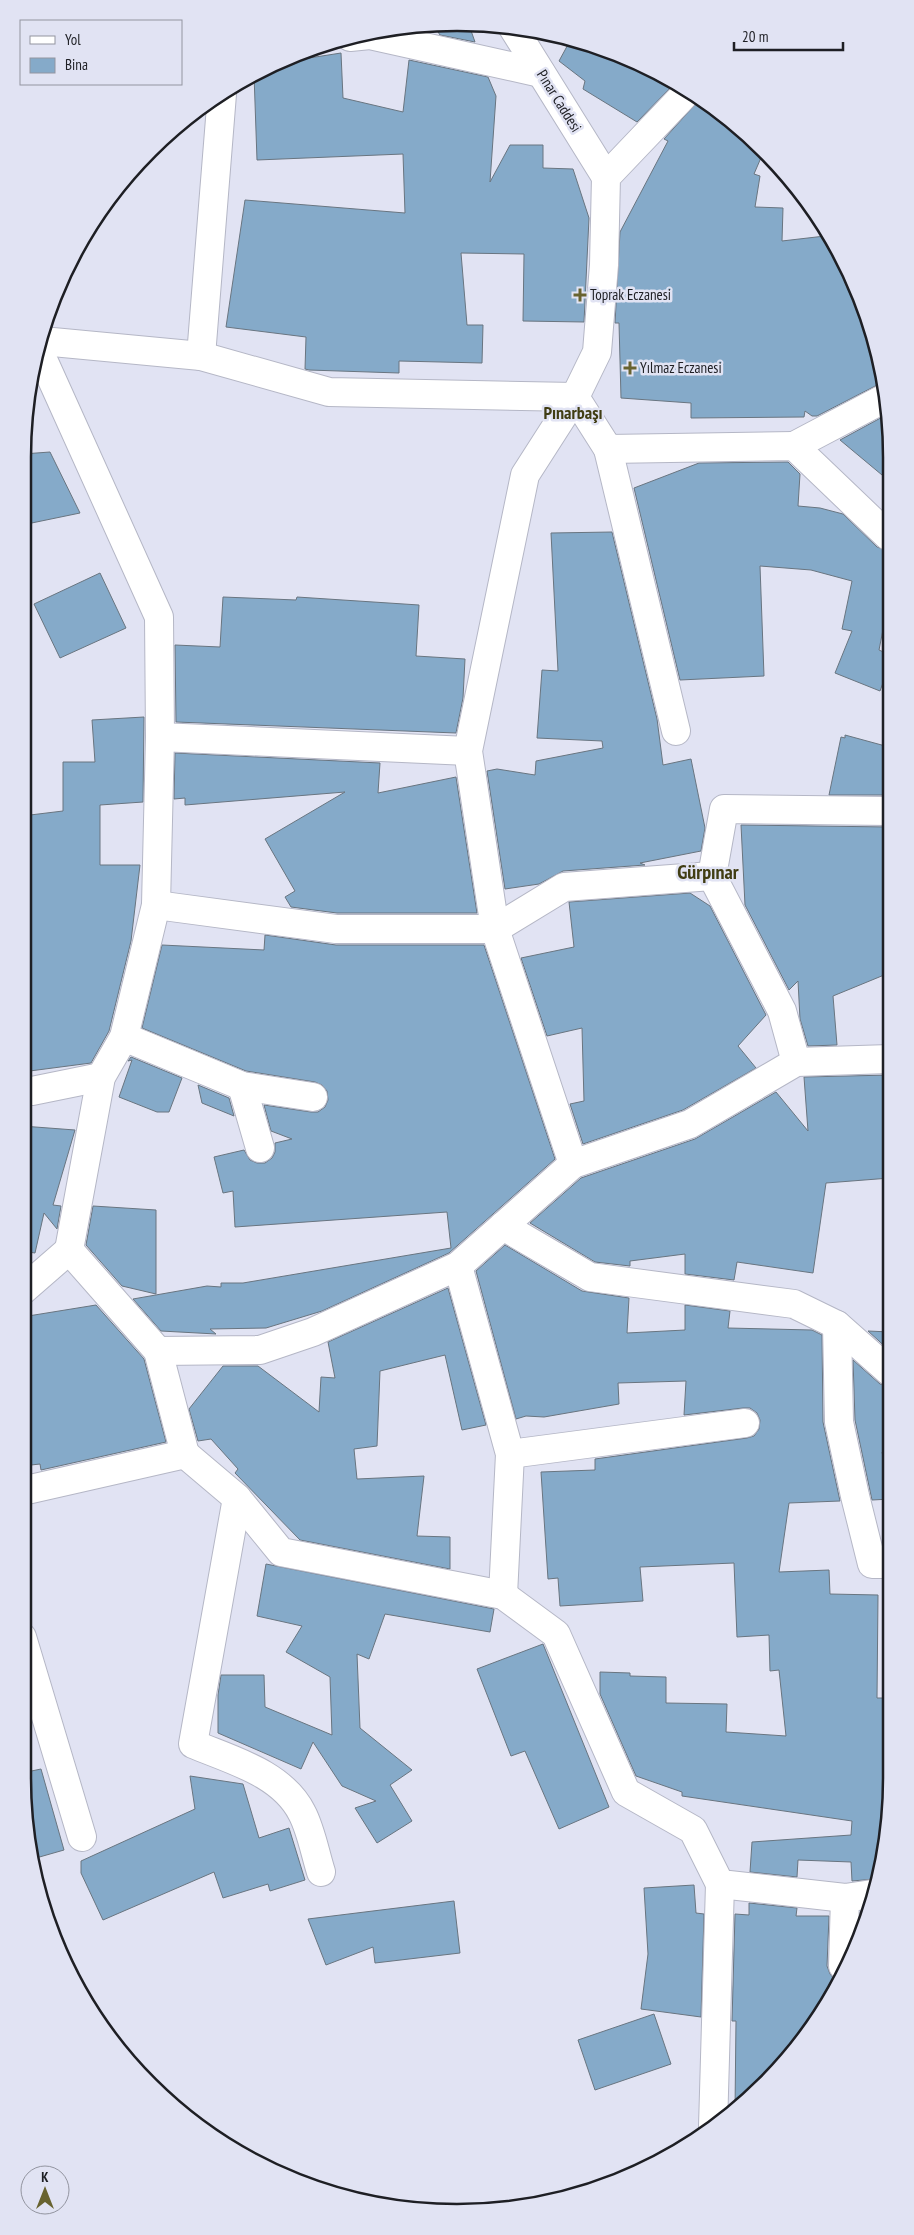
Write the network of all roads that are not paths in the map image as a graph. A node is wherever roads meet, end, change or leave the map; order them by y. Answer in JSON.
{"nodes":[{"id":1,"x":518,"y":36,"type":"edge"},
{"id":2,"x":382,"y":38,"type":"edge"},
{"id":3,"x":541,"y":73,"type":"junction"},
{"id":4,"x":683,"y":96,"type":"edge"},
{"id":5,"x":221,"y":102,"type":"edge"},
{"id":6,"x":606,"y":177,"type":"junction"},
{"id":7,"x":48,"y":342,"type":"edge"},
{"id":8,"x":201,"y":356,"type":"junction"},
{"id":9,"x":43,"y":359,"type":"edge"},
{"id":10,"x":575,"y":397,"type":"junction"},
{"id":11,"x":879,"y":401,"type":"edge"},
{"id":12,"x":794,"y":446,"type":"junction"},
{"id":13,"x":608,"y":449,"type":"junction"},
{"id":14,"x":883,"y":531,"type":"edge"},
{"id":15,"x":676,"y":731,"type":"dead end"},
{"id":16,"x":160,"y":737,"type":"junction"},
{"id":17,"x":468,"y":751,"type":"junction"},
{"id":18,"x":883,"y":811,"type":"edge"},
{"id":19,"x":712,"y":876,"type":"junction"},
{"id":20,"x":156,"y":905,"type":"junction"},
{"id":21,"x":495,"y":930,"type":"junction"},
{"id":22,"x":124,"y":1037,"type":"junction"},
{"id":23,"x":883,"y":1060,"type":"edge"},
{"id":24,"x":796,"y":1062,"type":"junction"},
{"id":25,"x":101,"y":1077,"type":"junction"},
{"id":26,"x":242,"y":1086,"type":"junction"},
{"id":27,"x":31,"y":1091,"type":"edge"},
{"id":28,"x":313,"y":1097,"type":"dead end"},
{"id":29,"x":260,"y":1148,"type":"dead end"},
{"id":30,"x":573,"y":1164,"type":"junction"},
{"id":31,"x":503,"y":1226,"type":"junction"},
{"id":32,"x":69,"y":1250,"type":"junction"},
{"id":33,"x":458,"y":1266,"type":"junction"},
{"id":34,"x":31,"y":1283,"type":"edge"},
{"id":35,"x":837,"y":1324,"type":"junction"},
{"id":36,"x":158,"y":1351,"type":"junction"},
{"id":37,"x":883,"y":1366,"type":"edge"},
{"id":38,"x":745,"y":1423,"type":"dead end"},
{"id":39,"x":184,"y":1454,"type":"junction"},
{"id":40,"x":510,"y":1454,"type":"junction"},
{"id":41,"x":31,"y":1489,"type":"edge"},
{"id":42,"x":237,"y":1498,"type":"junction"},
{"id":43,"x":883,"y":1564,"type":"edge"},
{"id":44,"x":503,"y":1595,"type":"junction"},
{"id":45,"x":31,"y":1668,"type":"edge"},
{"id":46,"x":82,"y":1837,"type":"dead end"},
{"id":47,"x":321,"y":1872,"type":"dead end"},
{"id":48,"x":720,"y":1884,"type":"junction"},
{"id":49,"x":866,"y":1895,"type":"edge"},
{"id":50,"x":845,"y":1898,"type":"junction"},
{"id":51,"x":843,"y":1956,"type":"edge"},
{"id":52,"x":713,"y":2118,"type":"edge"}],
"edges":[{"from":1,"to":3,"type":"street","name":"Pınar Caddesi"},
{"from":2,"to":3,"type":"street"},
{"from":3,"to":6,"type":"street","name":"Pınar Caddesi"},
{"from":4,"to":6,"type":"street"},
{"from":5,"to":8,"type":"street"},
{"from":6,"to":10,"type":"street"},
{"from":7,"to":8,"type":"street"},
{"from":8,"to":10,"type":"street"},
{"from":9,"to":16,"type":"street"},
{"from":10,"to":13,"type":"street"},
{"from":10,"to":17,"type":"street"},
{"from":11,"to":12,"type":"street"},
{"from":12,"to":13,"type":"street"},
{"from":12,"to":14,"type":"street"},
{"from":13,"to":15,"type":"street"},
{"from":16,"to":17,"type":"street"},
{"from":16,"to":20,"type":"street"},
{"from":17,"to":21,"type":"street"},
{"from":18,"to":19,"type":"street"},
{"from":19,"to":21,"type":"street"},
{"from":19,"to":24,"type":"street"},
{"from":20,"to":21,"type":"street"},
{"from":20,"to":22,"type":"street"},
{"from":21,"to":30,"type":"street"},
{"from":22,"to":25,"type":"street"},
{"from":22,"to":26,"type":"street"},
{"from":23,"to":24,"type":"street"},
{"from":24,"to":30,"type":"street"},
{"from":25,"to":27,"type":"street"},
{"from":25,"to":32,"type":"street"},
{"from":26,"to":28,"type":"street"},
{"from":26,"to":29,"type":"street"},
{"from":30,"to":31,"type":"street"},
{"from":31,"to":33,"type":"street"},
{"from":31,"to":35,"type":"street"},
{"from":32,"to":34,"type":"street"},
{"from":32,"to":36,"type":"street"},
{"from":33,"to":36,"type":"street"},
{"from":33,"to":40,"type":"street"},
{"from":35,"to":37,"type":"street"},
{"from":35,"to":43,"type":"street"},
{"from":36,"to":39,"type":"street"},
{"from":38,"to":40,"type":"street"},
{"from":39,"to":41,"type":"street"},
{"from":39,"to":42,"type":"street"},
{"from":40,"to":44,"type":"street"},
{"from":42,"to":44,"type":"street"},
{"from":42,"to":47,"type":"street"},
{"from":44,"to":48,"type":"street"},
{"from":45,"to":46,"type":"street"},
{"from":48,"to":50,"type":"street"},
{"from":48,"to":52,"type":"street"},
{"from":49,"to":50,"type":"street"},
{"from":50,"to":51,"type":"street"}]}
